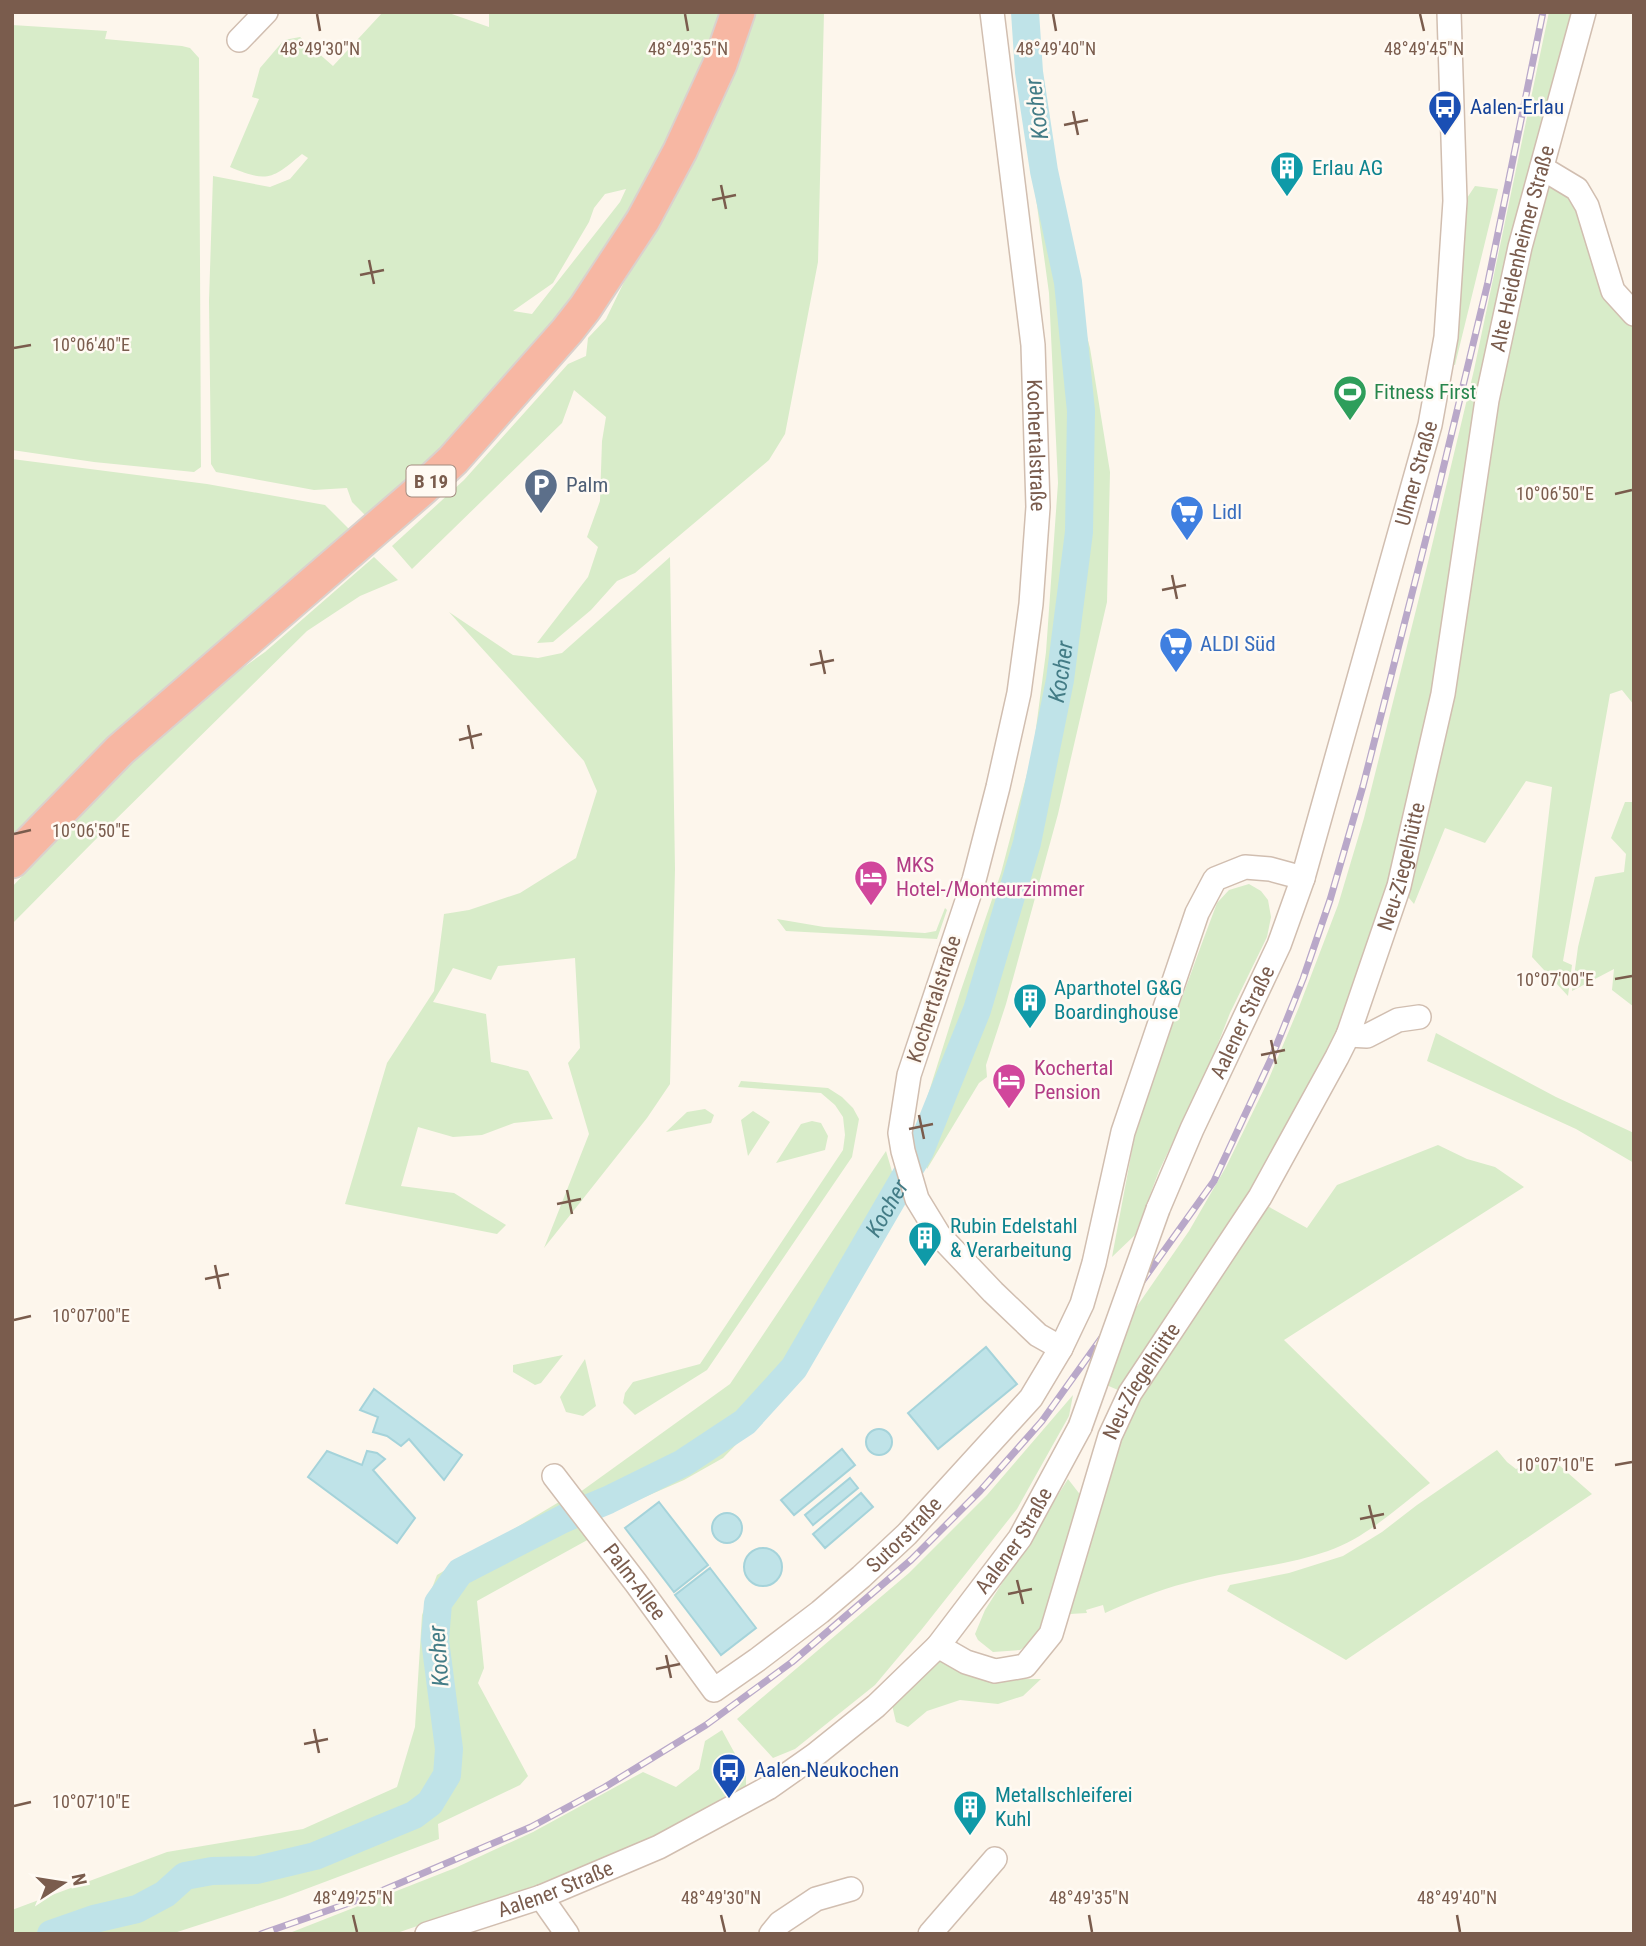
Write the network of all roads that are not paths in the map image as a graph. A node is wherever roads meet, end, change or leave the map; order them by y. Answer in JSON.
{"nodes":[{"id":1,"x":266,"y":12,"type":"edge"},
{"id":2,"x":738,"y":12,"type":"edge"},
{"id":3,"x":992,"y":12,"type":"edge"},
{"id":4,"x":1449,"y":12,"type":"edge"},
{"id":5,"x":1584,"y":12,"type":"edge"},
{"id":6,"x":239,"y":40,"type":"dead end"},
{"id":7,"x":1542,"y":168,"type":"junction"},
{"id":8,"x":1634,"y":314,"type":"edge"},
{"id":9,"x":1443,"y":694,"type":"joint"},
{"id":10,"x":12,"y":861,"type":"edge"},
{"id":11,"x":1303,"y":878,"type":"junction"},
{"id":12,"x":1419,"y":1017,"type":"dead end"},
{"id":13,"x":1348,"y":1035,"type":"junction"},
{"id":14,"x":1061,"y":1348,"type":"junction"},
{"id":15,"x":560,"y":1484,"type":"dead end"},
{"id":16,"x":938,"y":1646,"type":"junction"},
{"id":17,"x":714,"y":1690,"type":"joint"},
{"id":18,"x":995,"y":1859,"type":"dead end"},
{"id":19,"x":850,"y":1889,"type":"dead end"},
{"id":20,"x":541,"y":1897,"type":"junction"},
{"id":21,"x":427,"y":1934,"type":"edge"},
{"id":22,"x":566,"y":1934,"type":"edge"},
{"id":23,"x":771,"y":1934,"type":"edge"},
{"id":24,"x":930,"y":1934,"type":"edge"}],
"edges":[{"from":1,"to":6,"type":"street"},
{"from":2,"to":10,"type":"highway","number":"B 19"},
{"from":3,"to":14,"type":"street","name":"Kochertalstraße"},
{"from":4,"to":11,"type":"street","name":"Ulmer Straße"},
{"from":5,"to":7,"type":"street","name":"Alte Heidenheimer Straße"},
{"from":7,"to":8,"type":"street"},
{"from":7,"to":9,"type":"street","name":"Alte Heidenheimer Straße"},
{"from":9,"to":13,"type":"street","name":"Neu-Ziegelhütte"},
{"from":11,"to":14,"type":"street"},
{"from":11,"to":16,"type":"street","name":"Aalener Straße","bridge":true},
{"from":12,"to":13,"type":"street"},
{"from":13,"to":16,"type":"street","name":"Neu-Ziegelhütte"},
{"from":14,"to":17,"type":"street","name":"Sutorstraße"},
{"from":15,"to":17,"type":"street","name":"Palm-Allee"},
{"from":16,"to":20,"type":"street","name":"Aalener Straße"},
{"from":18,"to":24,"type":"street"},
{"from":19,"to":23,"type":"street"},
{"from":20,"to":21,"type":"street","name":"Aalener Straße"},
{"from":20,"to":22,"type":"street"}]}
